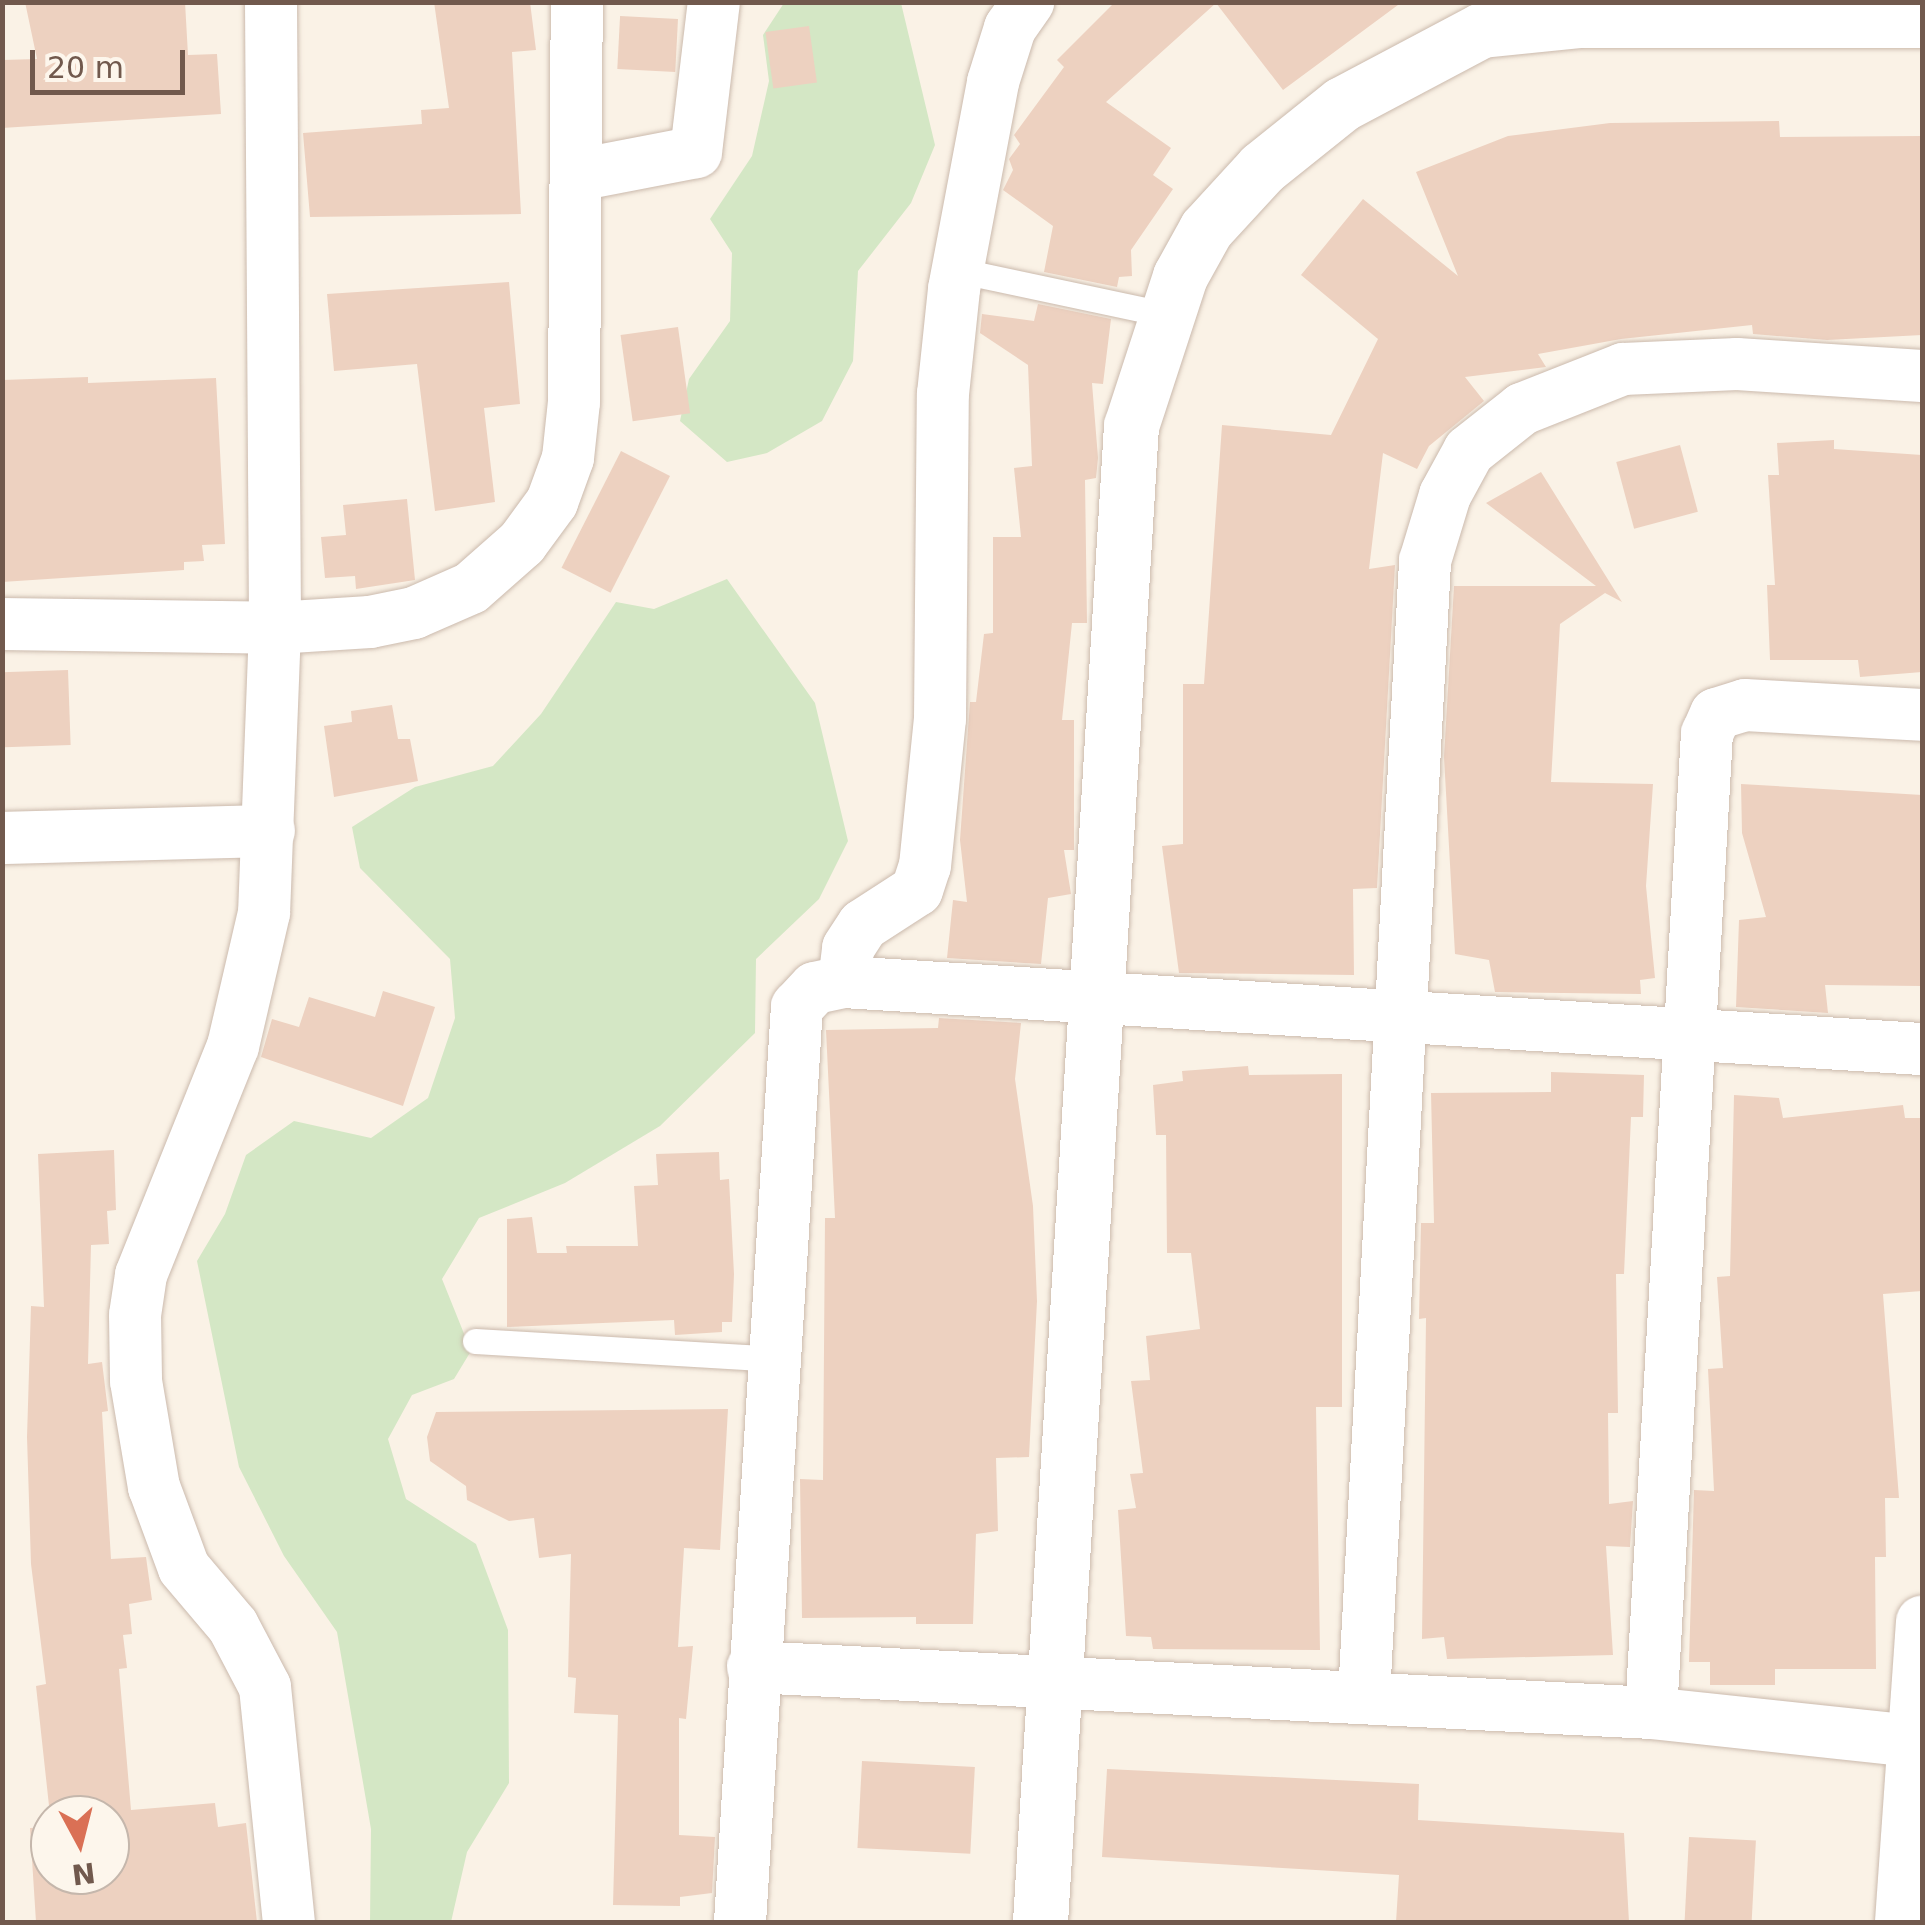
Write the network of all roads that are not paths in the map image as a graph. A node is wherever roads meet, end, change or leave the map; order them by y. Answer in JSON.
{"nodes":[{"id":1,"x":271,"y":2,"type":"edge"},
{"id":2,"x":577,"y":2,"type":"edge"},
{"id":3,"x":714,"y":2,"type":"edge"},
{"id":4,"x":1028,"y":2,"type":"edge"},
{"id":5,"x":1474,"y":16,"type":"edge"},
{"id":6,"x":1922,"y":20,"type":"edge"},
{"id":7,"x":578,"y":175,"type":"junction"},
{"id":8,"x":957,"y":270,"type":"junction"},
{"id":9,"x":1164,"y":314,"type":"junction"},
{"id":10,"x":1922,"y":376,"type":"edge"},
{"id":11,"x":2,"y":624,"type":"edge"},
{"id":12,"x":275,"y":628,"type":"junction"},
{"id":13,"x":1922,"y":715,"type":"edge"},
{"id":14,"x":268,"y":831,"type":"junction"},
{"id":15,"x":2,"y":838,"type":"edge"},
{"id":16,"x":844,"y":982,"type":"junction"},
{"id":17,"x":1096,"y":1002,"type":"junction"},
{"id":18,"x":1399,"y":1017,"type":"junction"},
{"id":19,"x":1688,"y":1035,"type":"junction"},
{"id":20,"x":1922,"y":1049,"type":"edge"},
{"id":21,"x":475,"y":1342,"type":"dead end"},
{"id":22,"x":774,"y":1359,"type":"junction"},
{"id":23,"x":1922,"y":1622,"type":"edge"},
{"id":24,"x":754,"y":1667,"type":"junction"},
{"id":25,"x":1055,"y":1685,"type":"junction"},
{"id":26,"x":1364,"y":1696,"type":"junction"},
{"id":27,"x":1651,"y":1713,"type":"junction"},
{"id":28,"x":1912,"y":1741,"type":"junction"},
{"id":29,"x":289,"y":1922,"type":"edge"},
{"id":30,"x":740,"y":1922,"type":"edge"},
{"id":31,"x":1040,"y":1922,"type":"edge"},
{"id":32,"x":1901,"y":1922,"type":"edge"}],
"edges":[{"from":1,"to":12,"type":"street"},
{"from":2,"to":7,"type":"street"},
{"from":3,"to":7,"type":"street"},
{"from":4,"to":8,"type":"street"},
{"from":5,"to":6,"type":"street"},
{"from":5,"to":9,"type":"street"},
{"from":7,"to":12,"type":"street"},
{"from":8,"to":9,"type":"lane"},
{"from":8,"to":16,"type":"street"},
{"from":9,"to":17,"type":"street"},
{"from":10,"to":18,"type":"street"},
{"from":11,"to":12,"type":"street"},
{"from":12,"to":14,"type":"street"},
{"from":13,"to":19,"type":"street"},
{"from":14,"to":15,"type":"street"},
{"from":14,"to":29,"type":"street"},
{"from":16,"to":17,"type":"street"},
{"from":16,"to":22,"type":"street"},
{"from":17,"to":18,"type":"street"},
{"from":17,"to":25,"type":"street"},
{"from":18,"to":19,"type":"street"},
{"from":18,"to":26,"type":"street"},
{"from":19,"to":20,"type":"street"},
{"from":19,"to":27,"type":"street"},
{"from":21,"to":22,"type":"lane"},
{"from":22,"to":24,"type":"street"},
{"from":23,"to":28,"type":"street"},
{"from":24,"to":25,"type":"street"},
{"from":24,"to":30,"type":"street"},
{"from":25,"to":26,"type":"street"},
{"from":25,"to":31,"type":"street"},
{"from":26,"to":27,"type":"street"},
{"from":27,"to":28,"type":"street"},
{"from":28,"to":32,"type":"street"}]}
